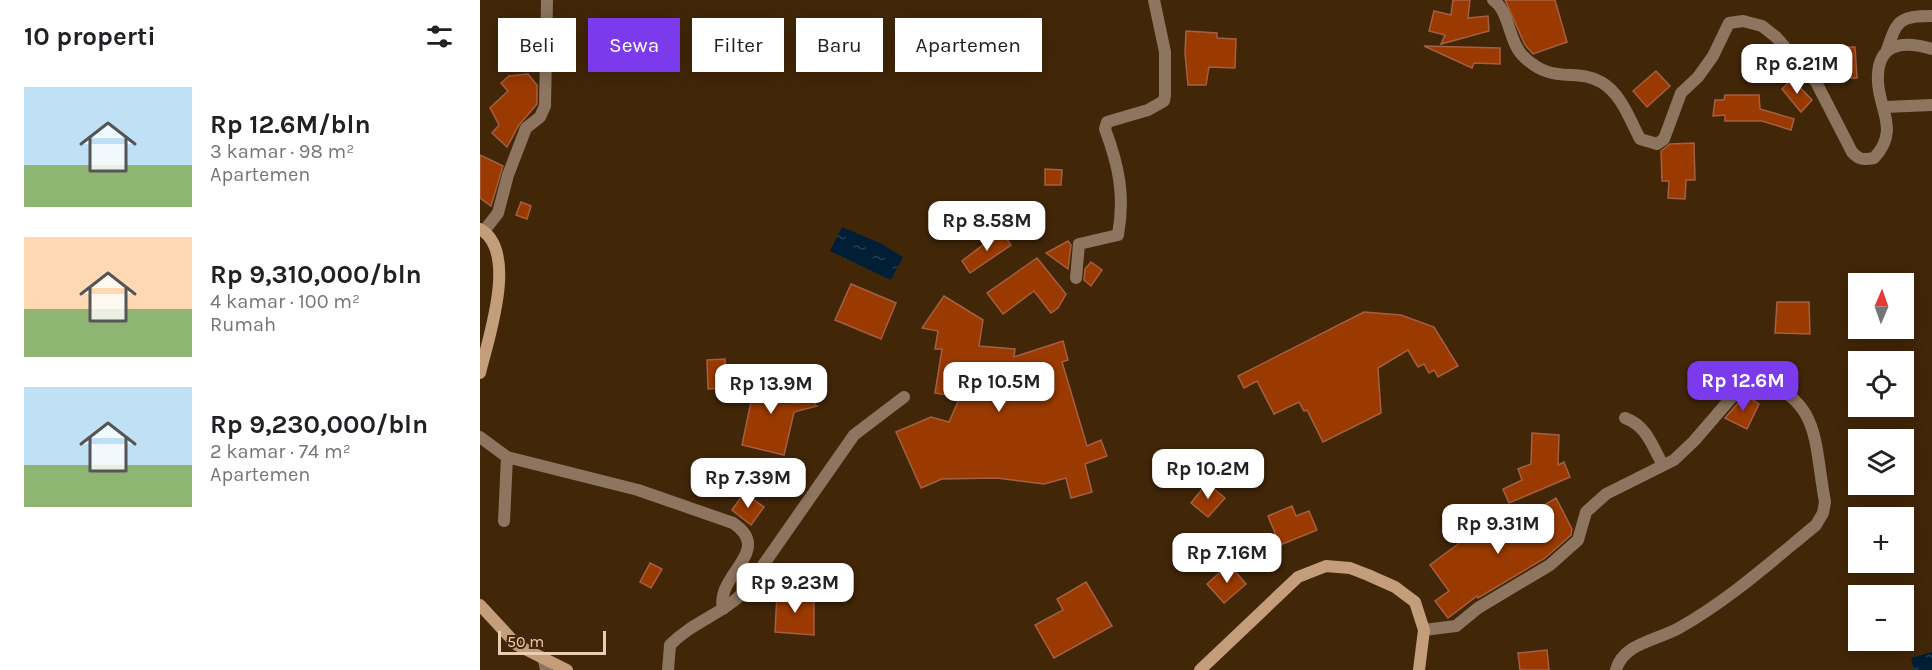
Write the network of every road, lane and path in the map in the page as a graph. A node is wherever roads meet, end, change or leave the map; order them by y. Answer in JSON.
{"nodes":[{"id":1,"x":547,"y":0,"type":"edge"},
{"id":2,"x":1154,"y":0,"type":"edge"},
{"id":3,"x":1493,"y":0,"type":"edge"},
{"id":4,"x":1932,"y":16,"type":"edge"},
{"id":5,"x":1932,"y":49,"type":"edge"},
{"id":6,"x":1887,"y":50,"type":"junction"},
{"id":7,"x":1932,"y":105,"type":"edge"},
{"id":8,"x":1885,"y":107,"type":"junction"},
{"id":9,"x":482,"y":230,"type":"edge"},
{"id":10,"x":1076,"y":278,"type":"dead end"},
{"id":11,"x":480,"y":373,"type":"edge"},
{"id":12,"x":904,"y":397,"type":"dead end"},
{"id":13,"x":1625,"y":417,"type":"dead end"},
{"id":14,"x":480,"y":437,"type":"edge"},
{"id":15,"x":507,"y":457,"type":"junction"},
{"id":16,"x":1663,"y":465,"type":"junction"},
{"id":17,"x":504,"y":521,"type":"dead end"},
{"id":18,"x":480,"y":605,"type":"edge"},
{"id":19,"x":723,"y":609,"type":"junction"},
{"id":20,"x":1424,"y":630,"type":"junction"},
{"id":21,"x":545,"y":665,"type":"edge"},
{"id":22,"x":567,"y":670,"type":"edge"},
{"id":23,"x":668,"y":670,"type":"edge"},
{"id":24,"x":1200,"y":670,"type":"edge"},
{"id":25,"x":1419,"y":670,"type":"edge"},
{"id":26,"x":1616,"y":670,"type":"edge"}],
"edges":[{"from":1,"to":9,"type":"street"},
{"from":2,"to":10,"type":"street"},
{"from":3,"to":8,"type":"street"},
{"from":4,"to":6,"type":"street"},
{"from":5,"to":6,"type":"street"},
{"from":6,"to":8,"type":"street"},
{"from":7,"to":8,"type":"street"},
{"from":9,"to":11,"type":"street"},
{"from":12,"to":19,"type":"street"},
{"from":13,"to":16,"type":"street"},
{"from":14,"to":15,"type":"street"},
{"from":15,"to":17,"type":"street"},
{"from":15,"to":19,"type":"street"},
{"from":16,"to":20,"type":"street"},
{"from":16,"to":26,"type":"street"},
{"from":18,"to":21,"type":"street"},
{"from":19,"to":23,"type":"street"},
{"from":20,"to":24,"type":"street"},
{"from":20,"to":25,"type":"street"},
{"from":21,"to":22,"type":"street"}]}
